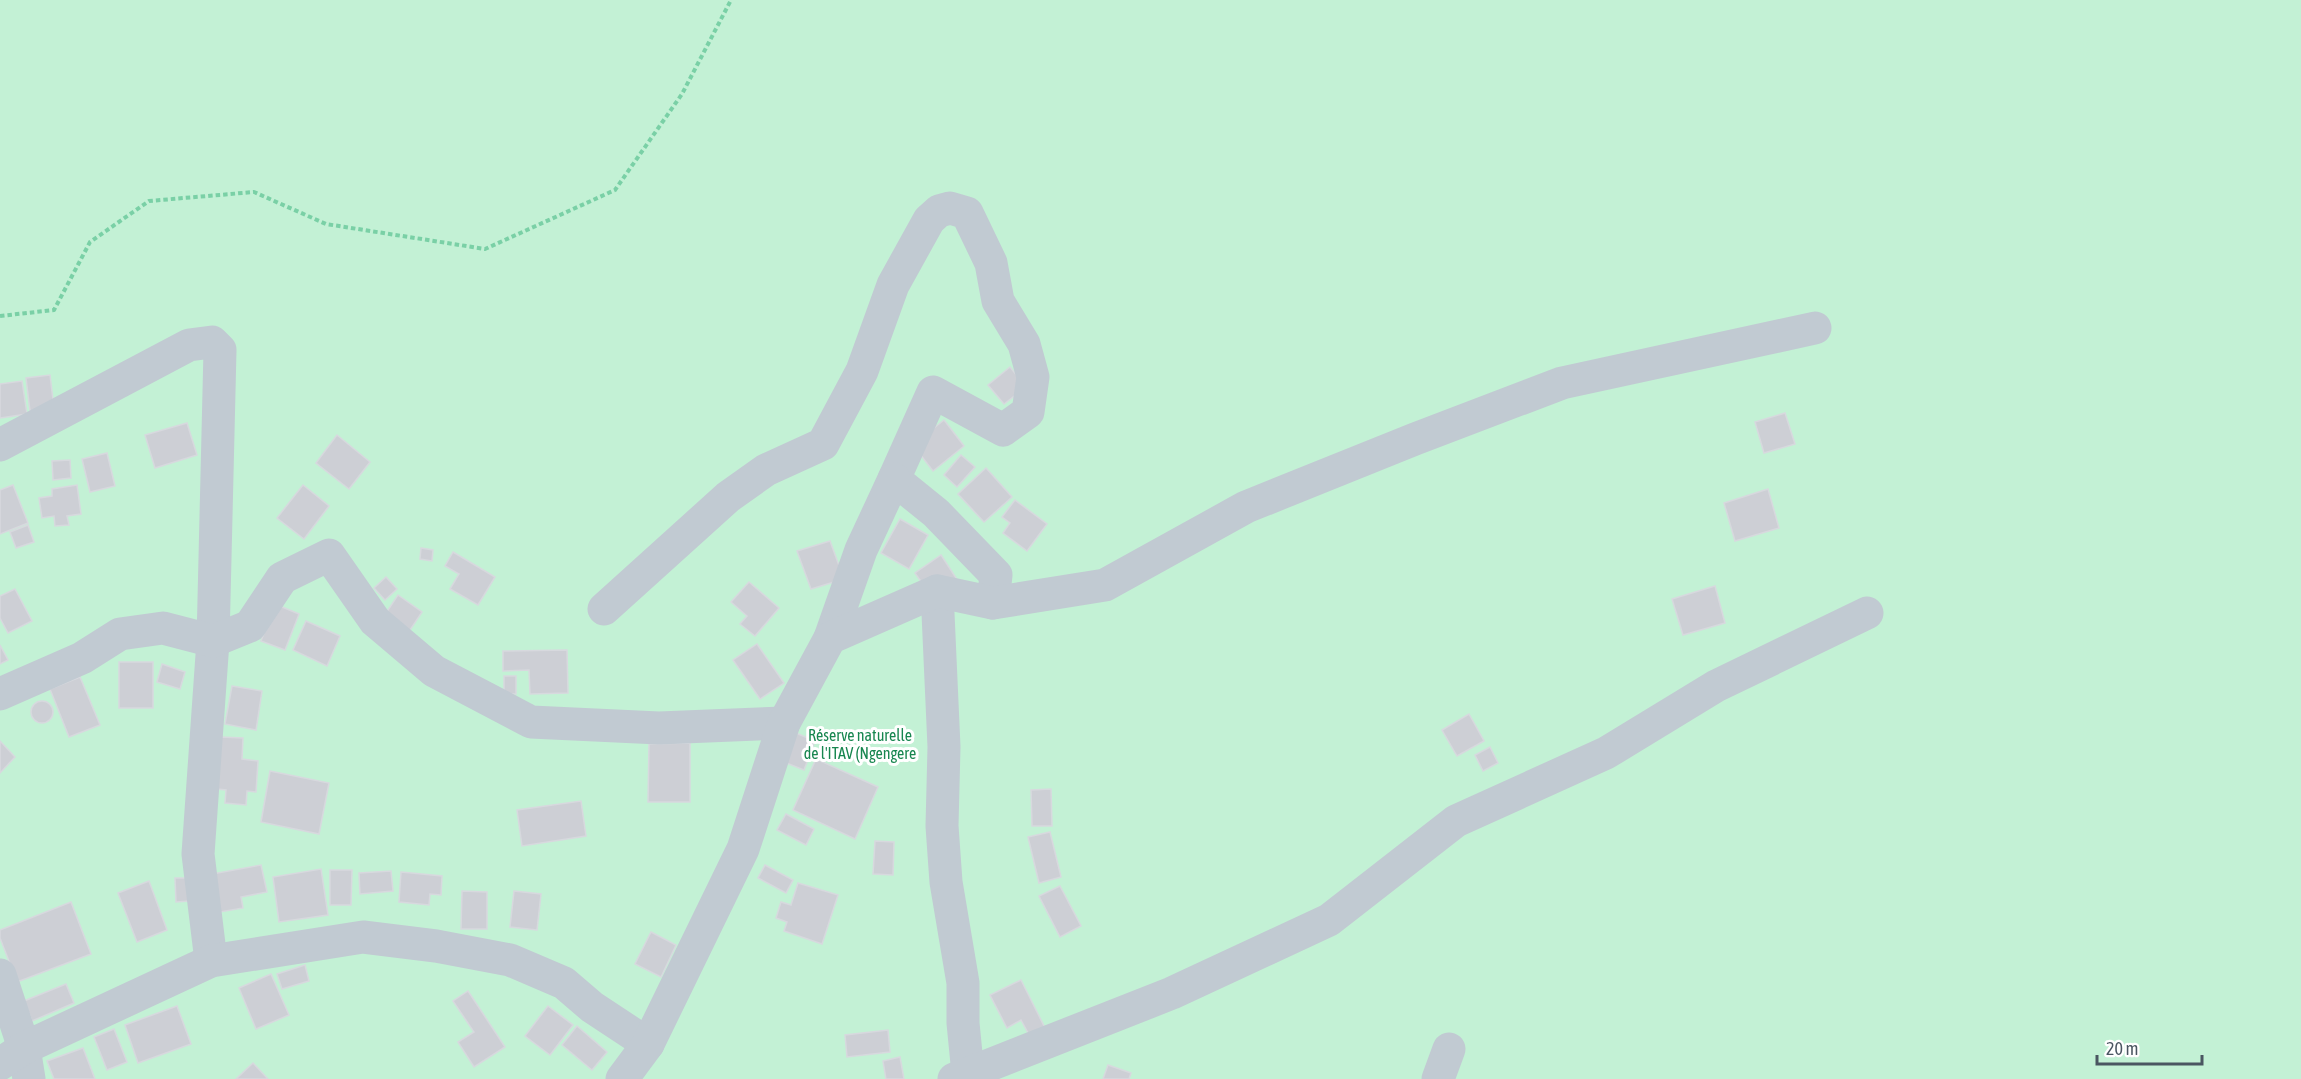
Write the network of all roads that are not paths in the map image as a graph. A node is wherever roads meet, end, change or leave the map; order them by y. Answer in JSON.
{"nodes":[{"id":1,"x":1815,"y":328,"type":"dead end"},
{"id":2,"x":0,"y":445,"type":"edge"},
{"id":3,"x":894,"y":479,"type":"junction"},
{"id":4,"x":937,"y":591,"type":"junction"},
{"id":5,"x":993,"y":603,"type":"junction"},
{"id":6,"x":604,"y":609,"type":"dead end"},
{"id":7,"x":1867,"y":613,"type":"dead end"},
{"id":8,"x":830,"y":638,"type":"junction"},
{"id":9,"x":213,"y":641,"type":"junction"},
{"id":10,"x":0,"y":694,"type":"edge"},
{"id":11,"x":784,"y":723,"type":"junction"},
{"id":12,"x":210,"y":961,"type":"junction"},
{"id":13,"x":0,"y":975,"type":"edge"},
{"id":14,"x":648,"y":1044,"type":"junction"},
{"id":15,"x":1449,"y":1049,"type":"dead end"},
{"id":16,"x":18,"y":1064,"type":"edge"},
{"id":17,"x":963,"y":1077,"type":"edge"},
{"id":18,"x":622,"y":1079,"type":"edge"},
{"id":19,"x":1438,"y":1079,"type":"edge"}],
"edges":[{"from":1,"to":5,"type":"street"},
{"from":2,"to":9,"type":"street"},
{"from":3,"to":5,"type":"street"},
{"from":3,"to":6,"type":"street"},
{"from":3,"to":8,"type":"street"},
{"from":4,"to":5,"type":"street"},
{"from":4,"to":8,"type":"street"},
{"from":4,"to":17,"type":"street"},
{"from":7,"to":17,"type":"street"},
{"from":8,"to":11,"type":"street"},
{"from":9,"to":10,"type":"street"},
{"from":9,"to":11,"type":"street"},
{"from":9,"to":12,"type":"street"},
{"from":11,"to":14,"type":"street"},
{"from":12,"to":14,"type":"street"},
{"from":12,"to":16,"type":"street"},
{"from":13,"to":16,"type":"street"},
{"from":14,"to":18,"type":"street"},
{"from":15,"to":19,"type":"street"}]}
